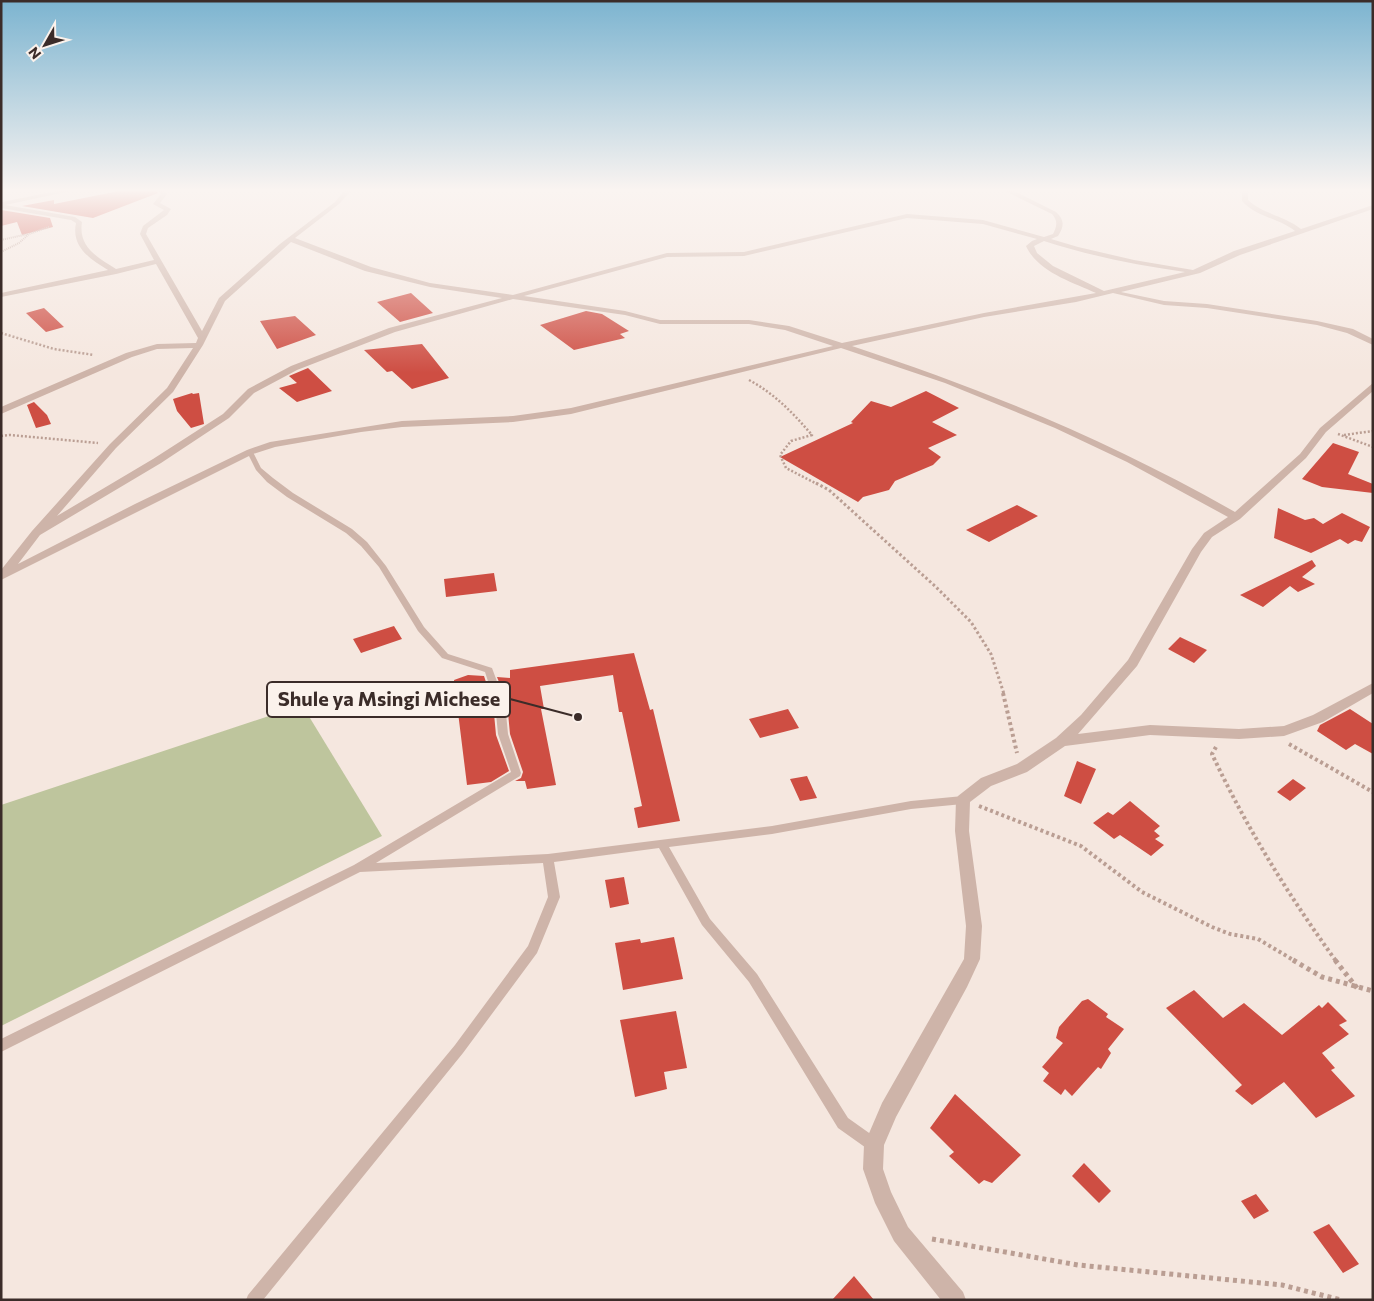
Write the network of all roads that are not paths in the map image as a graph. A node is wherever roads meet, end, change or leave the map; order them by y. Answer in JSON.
{"nodes":[{"id":1,"x":86,"y":252,"type":"edge"},
{"id":2,"x":154,"y":252,"type":"edge"},
{"id":3,"x":276,"y":252,"type":"edge"},
{"id":4,"x":323,"y":252,"type":"edge"},
{"id":5,"x":754,"y":252,"type":"edge"},
{"id":6,"x":1032,"y":252,"type":"edge"},
{"id":7,"x":1088,"y":252,"type":"edge"},
{"id":8,"x":1241,"y":252,"type":"edge"},
{"id":9,"x":160,"y":262,"type":"junction"},
{"id":10,"x":1197,"y":271,"type":"junction"},
{"id":11,"x":116,"y":272,"type":"junction"},
{"id":12,"x":1108,"y":293,"type":"junction"},
{"id":13,"x":1,"y":295,"type":"edge"},
{"id":14,"x":514,"y":297,"type":"junction"},
{"id":15,"x":201,"y":342,"type":"junction"},
{"id":16,"x":1373,"y":343,"type":"edge"},
{"id":17,"x":841,"y":346,"type":"junction"},
{"id":18,"x":1373,"y":386,"type":"edge"},
{"id":19,"x":1,"y":411,"type":"edge"},
{"id":20,"x":250,"y":452,"type":"junction"},
{"id":21,"x":1236,"y":517,"type":"junction"},
{"id":22,"x":36,"y":533,"type":"junction"},
{"id":23,"x":2,"y":577,"type":"edge"},
{"id":24,"x":1373,"y":687,"type":"edge"},
{"id":25,"x":1062,"y":742,"type":"junction"},
{"id":26,"x":964,"y":800,"type":"junction"},
{"id":27,"x":660,"y":843,"type":"junction"},
{"id":28,"x":548,"y":858,"type":"junction"},
{"id":29,"x":358,"y":868,"type":"junction"},
{"id":30,"x":1,"y":1046,"type":"edge"},
{"id":31,"x":874,"y":1145,"type":"junction"},
{"id":32,"x":252,"y":1300,"type":"edge"},
{"id":33,"x":955,"y":1300,"type":"edge"}],
"edges":[{"from":1,"to":11,"type":"street"},
{"from":2,"to":9,"type":"street"},
{"from":3,"to":15,"type":"street"},
{"from":4,"to":14,"type":"street"},
{"from":5,"to":14,"type":"street"},
{"from":6,"to":12,"type":"street"},
{"from":7,"to":10,"type":"street"},
{"from":8,"to":10,"type":"street"},
{"from":9,"to":11,"type":"street"},
{"from":9,"to":15,"type":"street"},
{"from":10,"to":12,"type":"street"},
{"from":11,"to":13,"type":"street"},
{"from":12,"to":16,"type":"street"},
{"from":12,"to":17,"type":"street"},
{"from":14,"to":17,"type":"street"},
{"from":14,"to":22,"type":"street"},
{"from":15,"to":19,"type":"street"},
{"from":15,"to":22,"type":"street"},
{"from":17,"to":20,"type":"street"},
{"from":17,"to":21,"type":"street"},
{"from":18,"to":21,"type":"street"},
{"from":20,"to":23,"type":"street"},
{"from":20,"to":29,"type":"lane"},
{"from":21,"to":25,"type":"street"},
{"from":22,"to":23,"type":"street"},
{"from":24,"to":25,"type":"street"},
{"from":25,"to":26,"type":"street"},
{"from":26,"to":27,"type":"lane"},
{"from":26,"to":31,"type":"street"},
{"from":27,"to":28,"type":"lane"},
{"from":27,"to":31,"type":"lane"},
{"from":28,"to":29,"type":"lane"},
{"from":28,"to":32,"type":"lane"},
{"from":29,"to":30,"type":"lane"},
{"from":31,"to":33,"type":"street"}]}
